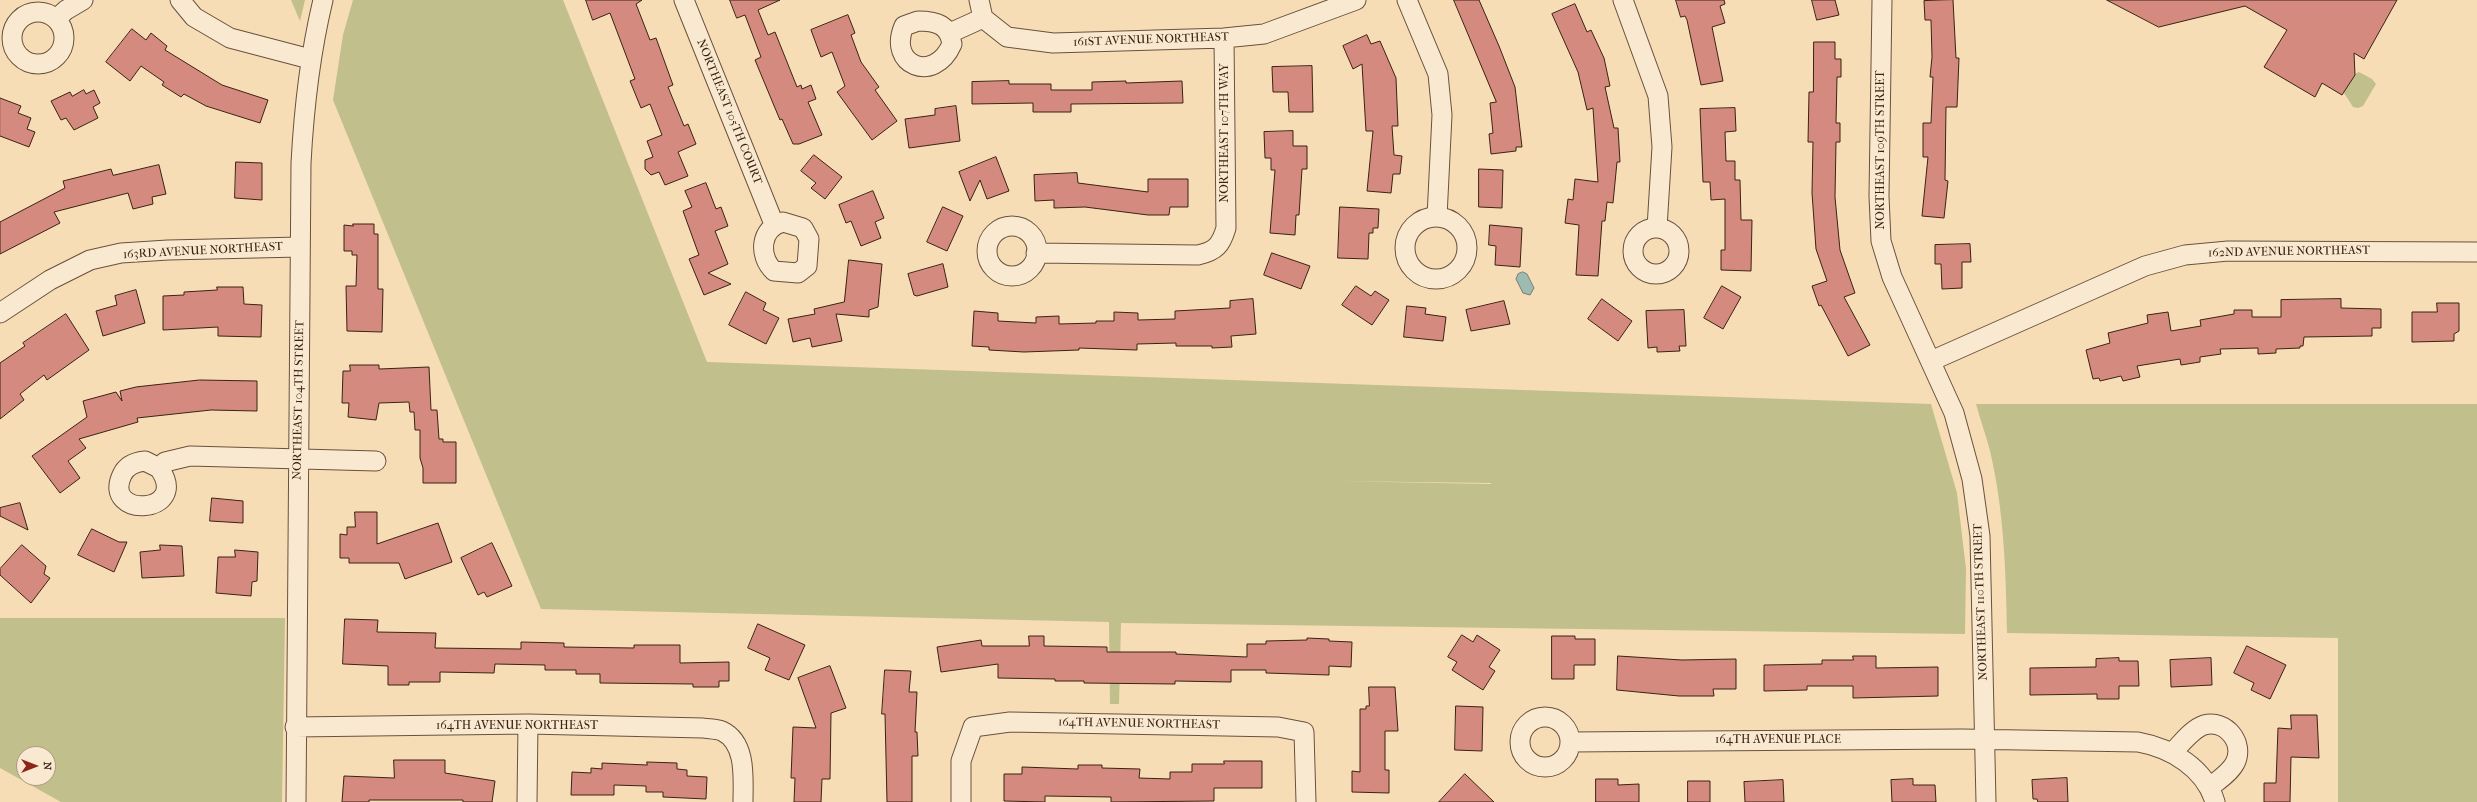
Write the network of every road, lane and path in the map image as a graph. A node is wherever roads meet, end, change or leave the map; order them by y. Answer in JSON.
{"nodes":[{"id":1,"x":82,"y":0,"type":"edge"},
{"id":2,"x":180,"y":0,"type":"edge"},
{"id":3,"x":323,"y":0,"type":"edge"},
{"id":4,"x":684,"y":0,"type":"edge"},
{"id":5,"x":1356,"y":0,"type":"edge"},
{"id":6,"x":1407,"y":0,"type":"edge"},
{"id":7,"x":1623,"y":0,"type":"edge"},
{"id":8,"x":1882,"y":0,"type":"edge"},
{"id":9,"x":981,"y":9,"type":"edge"},
{"id":10,"x":56,"y":19,"type":"dead end"},
{"id":11,"x":950,"y":33,"type":"dead end"},
{"id":12,"x":1224,"y":38,"type":"junction"},
{"id":13,"x":310,"y":59,"type":"junction"},
{"id":14,"x":1437,"y":217,"type":"dead end"},
{"id":15,"x":774,"y":224,"type":"dead end"},
{"id":16,"x":1657,"y":228,"type":"dead end"},
{"id":17,"x":300,"y":247,"type":"junction"},
{"id":18,"x":2477,"y":252,"type":"edge"},
{"id":19,"x":1036,"y":253,"type":"dead end"},
{"id":20,"x":0,"y":313,"type":"edge"},
{"id":21,"x":1932,"y":361,"type":"junction"},
{"id":22,"x":298,"y":459,"type":"junction"},
{"id":23,"x":376,"y":461,"type":"dead end"},
{"id":24,"x":159,"y":468,"type":"dead end"},
{"id":25,"x":528,"y":724,"type":"junction"},
{"id":26,"x":295,"y":726,"type":"junction"},
{"id":27,"x":1986,"y":739,"type":"junction"},
{"id":28,"x":1570,"y":742,"type":"dead end"},
{"id":29,"x":2172,"y":753,"type":"junction"},
{"id":30,"x":2212,"y":795,"type":"edge"},
{"id":31,"x":296,"y":802,"type":"edge"},
{"id":32,"x":527,"y":802,"type":"edge"},
{"id":33,"x":743,"y":802,"type":"edge"},
{"id":34,"x":961,"y":802,"type":"edge"},
{"id":35,"x":1306,"y":802,"type":"edge"},
{"id":36,"x":1986,"y":802,"type":"edge"}],
"edges":[{"from":1,"to":10,"type":"street"},
{"from":2,"to":13,"type":"street"},
{"from":3,"to":13,"type":"street","name":"NORTHEAST 104TH STREET"},
{"from":4,"to":15,"type":"street","name":"NORTHEAST 105TH COURT"},
{"from":5,"to":12,"type":"street","name":"161ST AVENUE NORTHEAST"},
{"from":6,"to":14,"type":"street"},
{"from":7,"to":16,"type":"street"},
{"from":8,"to":21,"type":"street","name":"NORTHEAST 109TH STREET"},
{"from":9,"to":11,"type":"street","name":"161ST AVENUE NORTHEAST"},
{"from":9,"to":12,"type":"street","name":"161ST AVENUE NORTHEAST"},
{"from":12,"to":19,"type":"street","name":"NORTHEAST 107TH WAY"},
{"from":13,"to":17,"type":"street","name":"NORTHEAST 104TH STREET"},
{"from":17,"to":20,"type":"street","name":"163RD AVENUE NORTHEAST"},
{"from":17,"to":22,"type":"street","name":"NORTHEAST 104TH STREET"},
{"from":18,"to":21,"type":"street","name":"162ND AVENUE NORTHEAST"},
{"from":21,"to":27,"type":"street","name":"NORTHEAST 110TH STREET"},
{"from":22,"to":23,"type":"street"},
{"from":22,"to":24,"type":"street"},
{"from":22,"to":26,"type":"street","name":"NORTHEAST 104TH STREET"},
{"from":25,"to":26,"type":"street","name":"164TH AVENUE NORTHEAST"},
{"from":25,"to":32,"type":"street"},
{"from":25,"to":33,"type":"street","name":"164TH AVENUE NORTHEAST"},
{"from":26,"to":31,"type":"street","name":"NORTHEAST 104TH STREET"},
{"from":27,"to":28,"type":"street","name":"164TH AVENUE PLACE"},
{"from":27,"to":29,"type":"street"},
{"from":27,"to":36,"type":"street","name":"NORTHEAST 110TH STREET"},
{"from":29,"to":30,"type":"street"},
{"from":29,"to":30,"type":"street"},
{"from":34,"to":35,"type":"street","name":"164TH AVENUE NORTHEAST"}]}
